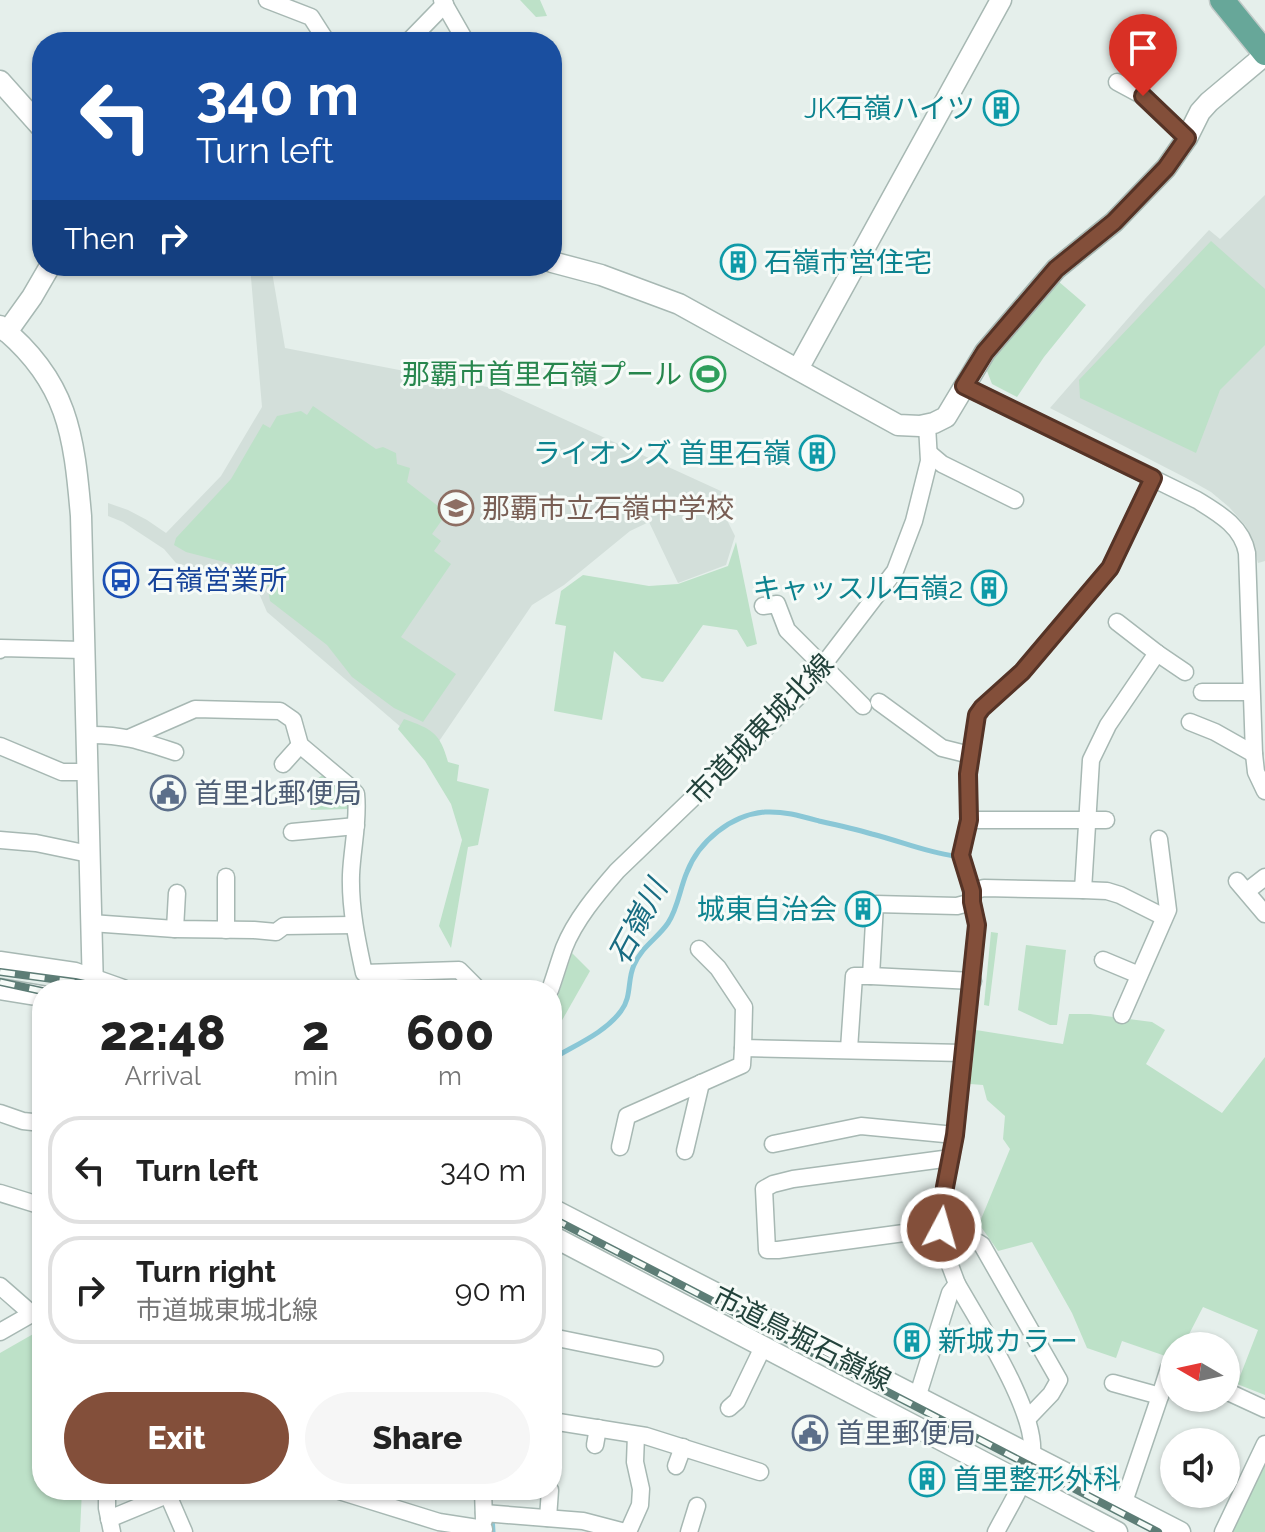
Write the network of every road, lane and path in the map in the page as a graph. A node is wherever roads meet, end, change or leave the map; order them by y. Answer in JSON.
{"nodes":[{"id":1,"x":267,"y":0,"type":"edge"},
{"id":2,"x":1001,"y":0,"type":"edge"},
{"id":3,"x":1222,"y":0,"type":"edge"},
{"id":4,"x":444,"y":2,"type":"edge"},
{"id":5,"x":321,"y":32,"type":"edge"},
{"id":6,"x":417,"y":32,"type":"edge"},
{"id":7,"x":460,"y":32,"type":"edge"},
{"id":8,"x":1265,"y":54,"type":"edge"},
{"id":9,"x":0,"y":81,"type":"edge"},
{"id":10,"x":1117,"y":82,"type":"dead end"},
{"id":11,"x":32,"y":117,"type":"edge"},
{"id":12,"x":1187,"y":138,"type":"junction"},
{"id":13,"x":562,"y":265,"type":"edge"},
{"id":14,"x":44,"y":276,"type":"edge"},
{"id":15,"x":4,"y":329,"type":"edge"},
{"id":16,"x":798,"y":369,"type":"junction"},
{"id":17,"x":964,"y":386,"type":"junction"},
{"id":18,"x":927,"y":425,"type":"junction"},
{"id":19,"x":929,"y":453,"type":"junction"},
{"id":20,"x":1153,"y":478,"type":"junction"},
{"id":21,"x":1015,"y":500,"type":"dead end"},
{"id":22,"x":763,"y":606,"type":"dead end"},
{"id":23,"x":1117,"y":622,"type":"dead end"},
{"id":24,"x":0,"y":650,"type":"edge"},
{"id":25,"x":83,"y":650,"type":"junction"},
{"id":26,"x":1157,"y":653,"type":"junction"},
{"id":27,"x":823,"y":668,"type":"junction"},
{"id":28,"x":1185,"y":672,"type":"dead end"},
{"id":29,"x":1255,"y":680,"type":"edge"},
{"id":30,"x":1202,"y":692,"type":"dead end"},
{"id":31,"x":1190,"y":722,"type":"dead end"},
{"id":32,"x":86,"y":735,"type":"junction"},
{"id":33,"x":131,"y":737,"type":"junction"},
{"id":34,"x":300,"y":745,"type":"junction"},
{"id":35,"x":0,"y":746,"type":"edge"},
{"id":36,"x":175,"y":752,"type":"dead end"},
{"id":37,"x":970,"y":755,"type":"junction"},
{"id":38,"x":283,"y":764,"type":"dead end"},
{"id":39,"x":1258,"y":765,"type":"edge"},
{"id":40,"x":87,"y":772,"type":"junction"},
{"id":41,"x":1265,"y":791,"type":"edge"},
{"id":42,"x":969,"y":820,"type":"junction"},
{"id":43,"x":1106,"y":820,"type":"dead end"},
{"id":44,"x":1086,"y":821,"type":"junction"},
{"id":45,"x":356,"y":826,"type":"junction"},
{"id":46,"x":292,"y":832,"type":"dead end"},
{"id":47,"x":1159,"y":839,"type":"dead end"},
{"id":48,"x":0,"y":840,"type":"edge"},
{"id":49,"x":89,"y":854,"type":"junction"},
{"id":50,"x":226,"y":877,"type":"dead end"},
{"id":51,"x":1265,"y":877,"type":"edge"},
{"id":52,"x":1083,"y":890,"type":"junction"},
{"id":53,"x":177,"y":893,"type":"dead end"},
{"id":54,"x":972,"y":897,"type":"junction"},
{"id":55,"x":1265,"y":914,"type":"edge"},
{"id":56,"x":1164,"y":917,"type":"junction"},
{"id":57,"x":91,"y":923,"type":"junction"},
{"id":58,"x":353,"y":925,"type":"junction"},
{"id":59,"x":175,"y":929,"type":"junction"},
{"id":60,"x":226,"y":930,"type":"junction"},
{"id":61,"x":699,"y":949,"type":"dead end"},
{"id":62,"x":1103,"y":960,"type":"dead end"},
{"id":63,"x":0,"y":962,"type":"edge"},
{"id":64,"x":1139,"y":975,"type":"junction"},
{"id":65,"x":871,"y":976,"type":"junction"},
{"id":66,"x":84,"y":980,"type":"edge"},
{"id":67,"x":93,"y":980,"type":"edge"},
{"id":68,"x":469,"y":980,"type":"edge"},
{"id":69,"x":553,"y":980,"type":"edge"},
{"id":70,"x":973,"y":981,"type":"junction"},
{"id":71,"x":0,"y":989,"type":"edge"},
{"id":72,"x":32,"y":994,"type":"edge"},
{"id":73,"x":1122,"y":1015,"type":"dead end"},
{"id":74,"x":743,"y":1048,"type":"junction"},
{"id":75,"x":849,"y":1049,"type":"junction"},
{"id":76,"x":963,"y":1053,"type":"junction"},
{"id":77,"x":701,"y":1083,"type":"junction"},
{"id":78,"x":0,"y":1113,"type":"edge"},
{"id":79,"x":32,"y":1122,"type":"edge"},
{"id":80,"x":955,"y":1135,"type":"junction"},
{"id":81,"x":773,"y":1144,"type":"dead end"},
{"id":82,"x":620,"y":1147,"type":"dead end"},
{"id":83,"x":685,"y":1151,"type":"dead end"},
{"id":84,"x":951,"y":1158,"type":"junction"},
{"id":85,"x":0,"y":1193,"type":"edge"},
{"id":86,"x":32,"y":1203,"type":"edge"},
{"id":87,"x":562,"y":1214,"type":"edge"},
{"id":88,"x":941,"y":1236,"type":"junction"},
{"id":89,"x":562,"y":1241,"type":"edge"},
{"id":90,"x":957,"y":1284,"type":"junction"},
{"id":91,"x":0,"y":1286,"type":"edge"},
{"id":92,"x":32,"y":1308,"type":"edge"},
{"id":93,"x":32,"y":1314,"type":"edge"},
{"id":94,"x":0,"y":1332,"type":"edge"},
{"id":95,"x":562,"y":1340,"type":"edge"},
{"id":96,"x":763,"y":1347,"type":"junction"},
{"id":97,"x":655,"y":1358,"type":"dead end"},
{"id":98,"x":1113,"y":1382,"type":"dead end"},
{"id":99,"x":1160,"y":1396,"type":"joint"},
{"id":100,"x":1240,"y":1397,"type":"edge"},
{"id":101,"x":917,"y":1398,"type":"junction"},
{"id":102,"x":729,"y":1408,"type":"dead end"},
{"id":103,"x":1265,"y":1409,"type":"edge"},
{"id":104,"x":1028,"y":1418,"type":"junction"},
{"id":105,"x":562,"y":1425,"type":"edge"},
{"id":106,"x":636,"y":1435,"type":"junction"},
{"id":107,"x":1265,"y":1444,"type":"edge"},
{"id":108,"x":683,"y":1447,"type":"junction"},
{"id":109,"x":1032,"y":1457,"type":"junction"},
{"id":110,"x":676,"y":1466,"type":"dead end"},
{"id":111,"x":760,"y":1472,"type":"dead end"},
{"id":112,"x":1021,"y":1483,"type":"junction"},
{"id":113,"x":108,"y":1500,"type":"edge"},
{"id":114,"x":159,"y":1500,"type":"edge"},
{"id":115,"x":176,"y":1500,"type":"edge"},
{"id":116,"x":368,"y":1500,"type":"edge"},
{"id":117,"x":485,"y":1500,"type":"edge"},
{"id":118,"x":549,"y":1500,"type":"edge"},
{"id":119,"x":1124,"y":1502,"type":"junction"},
{"id":120,"x":697,"y":1506,"type":"dead end"},
{"id":121,"x":548,"y":1518,"type":"junction"},
{"id":122,"x":488,"y":1520,"type":"edge"},
{"id":123,"x":110,"y":1526,"type":"edge"},
{"id":124,"x":184,"y":1532,"type":"edge"},
{"id":125,"x":626,"y":1532,"type":"edge"},
{"id":126,"x":689,"y":1532,"type":"edge"},
{"id":127,"x":996,"y":1532,"type":"edge"},
{"id":128,"x":1117,"y":1532,"type":"edge"},
{"id":129,"x":1180,"y":1532,"type":"edge"},
{"id":130,"x":1223,"y":1532,"type":"edge"}],
"edges":[{"from":1,"to":5,"type":"street"},
{"from":2,"to":16,"type":"street"},
{"from":3,"to":8,"type":"main road"},
{"from":4,"to":6,"type":"street"},
{"from":4,"to":7,"type":"street"},
{"from":8,"to":12,"type":"street"},
{"from":9,"to":11,"type":"street"},
{"from":10,"to":12,"type":"street"},
{"from":12,"to":17,"type":"street"},
{"from":13,"to":16,"type":"street"},
{"from":14,"to":15,"type":"street"},
{"from":15,"to":25,"type":"street"},
{"from":16,"to":18,"type":"street"},
{"from":17,"to":18,"type":"street"},
{"from":17,"to":20,"type":"street"},
{"from":18,"to":19,"type":"street","name":"市道城東城北線"},
{"from":19,"to":21,"type":"street"},
{"from":19,"to":27,"type":"street","name":"市道城東城北線"},
{"from":20,"to":29,"type":"street"},
{"from":20,"to":37,"type":"street"},
{"from":22,"to":27,"type":"street"},
{"from":23,"to":26,"type":"street"},
{"from":24,"to":25,"type":"street"},
{"from":25,"to":32,"type":"street"},
{"from":26,"to":28,"type":"street"},
{"from":26,"to":44,"type":"street"},
{"from":27,"to":37,"type":"street"},
{"from":27,"to":69,"type":"street","name":"市道城東城北線"},
{"from":29,"to":30,"type":"street"},
{"from":29,"to":39,"type":"street"},
{"from":31,"to":39,"type":"street"},
{"from":32,"to":33,"type":"street"},
{"from":32,"to":40,"type":"street"},
{"from":33,"to":34,"type":"street"},
{"from":33,"to":36,"type":"street"},
{"from":34,"to":38,"type":"street"},
{"from":34,"to":45,"type":"street"},
{"from":35,"to":40,"type":"street"},
{"from":37,"to":42,"type":"street"},
{"from":39,"to":41,"type":"street"},
{"from":40,"to":49,"type":"street"},
{"from":42,"to":44,"type":"street"},
{"from":42,"to":54,"type":"street"},
{"from":43,"to":44,"type":"street"},
{"from":44,"to":52,"type":"street"},
{"from":45,"to":46,"type":"street"},
{"from":45,"to":58,"type":"street"},
{"from":47,"to":56,"type":"street"},
{"from":48,"to":49,"type":"street"},
{"from":49,"to":57,"type":"street"},
{"from":50,"to":60,"type":"street"},
{"from":51,"to":55,"type":"street"},
{"from":52,"to":54,"type":"street"},
{"from":52,"to":56,"type":"street"},
{"from":53,"to":59,"type":"street"},
{"from":54,"to":65,"type":"street"},
{"from":54,"to":70,"type":"street"},
{"from":56,"to":64,"type":"street"},
{"from":57,"to":59,"type":"street"},
{"from":57,"to":67,"type":"street"},
{"from":58,"to":60,"type":"street"},
{"from":58,"to":68,"type":"street"},
{"from":59,"to":60,"type":"street"},
{"from":61,"to":74,"type":"street"},
{"from":62,"to":64,"type":"street"},
{"from":63,"to":66,"type":"street"},
{"from":64,"to":73,"type":"street"},
{"from":65,"to":70,"type":"street"},
{"from":65,"to":75,"type":"street"},
{"from":70,"to":76,"type":"street"},
{"from":71,"to":72,"type":"street"},
{"from":74,"to":75,"type":"street"},
{"from":74,"to":77,"type":"street"},
{"from":75,"to":76,"type":"street"},
{"from":76,"to":80,"type":"street"},
{"from":77,"to":82,"type":"street"},
{"from":77,"to":83,"type":"street"},
{"from":78,"to":79,"type":"street"},
{"from":80,"to":81,"type":"street"},
{"from":80,"to":84,"type":"street"},
{"from":84,"to":88,"type":"street"},
{"from":84,"to":88,"type":"street"},
{"from":85,"to":86,"type":"street"},
{"from":87,"to":101,"type":"street","name":"市道鳥堀石嶺線"},
{"from":88,"to":90,"type":"street"},
{"from":88,"to":104,"type":"street"},
{"from":89,"to":96,"type":"street","name":"市道鳥堀石嶺線"},
{"from":90,"to":101,"type":"street"},
{"from":90,"to":104,"type":"street"},
{"from":91,"to":92,"type":"street"},
{"from":93,"to":94,"type":"street"},
{"from":95,"to":97,"type":"street"},
{"from":96,"to":102,"type":"street"},
{"from":96,"to":112,"type":"street","name":"市道鳥堀石嶺線"},
{"from":98,"to":99,"type":"street"},
{"from":99,"to":119,"type":"street"},
{"from":100,"to":103,"type":"street"},
{"from":101,"to":109,"type":"street","name":"市道鳥堀石嶺線"},
{"from":104,"to":109,"type":"street"},
{"from":105,"to":106,"type":"street"},
{"from":106,"to":108,"type":"street"},
{"from":106,"to":125,"type":"street"},
{"from":107,"to":130,"type":"street"},
{"from":108,"to":110,"type":"street"},
{"from":108,"to":111,"type":"street"},
{"from":109,"to":112,"type":"street"},
{"from":109,"to":119,"type":"street","name":"市道鳥堀石嶺線"},
{"from":112,"to":127,"type":"street"},
{"from":112,"to":128,"type":"street","name":"市道鳥堀石嶺線"},
{"from":113,"to":123,"type":"street"},
{"from":114,"to":123,"type":"street"},
{"from":115,"to":124,"type":"street"},
{"from":116,"to":122,"type":"street"},
{"from":117,"to":122,"type":"street"},
{"from":118,"to":121,"type":"street"},
{"from":119,"to":129,"type":"street","name":"市道鳥堀石嶺線"},
{"from":120,"to":126,"type":"street"},
{"from":121,"to":122,"type":"street"},
{"from":121,"to":125,"type":"street"}]}
